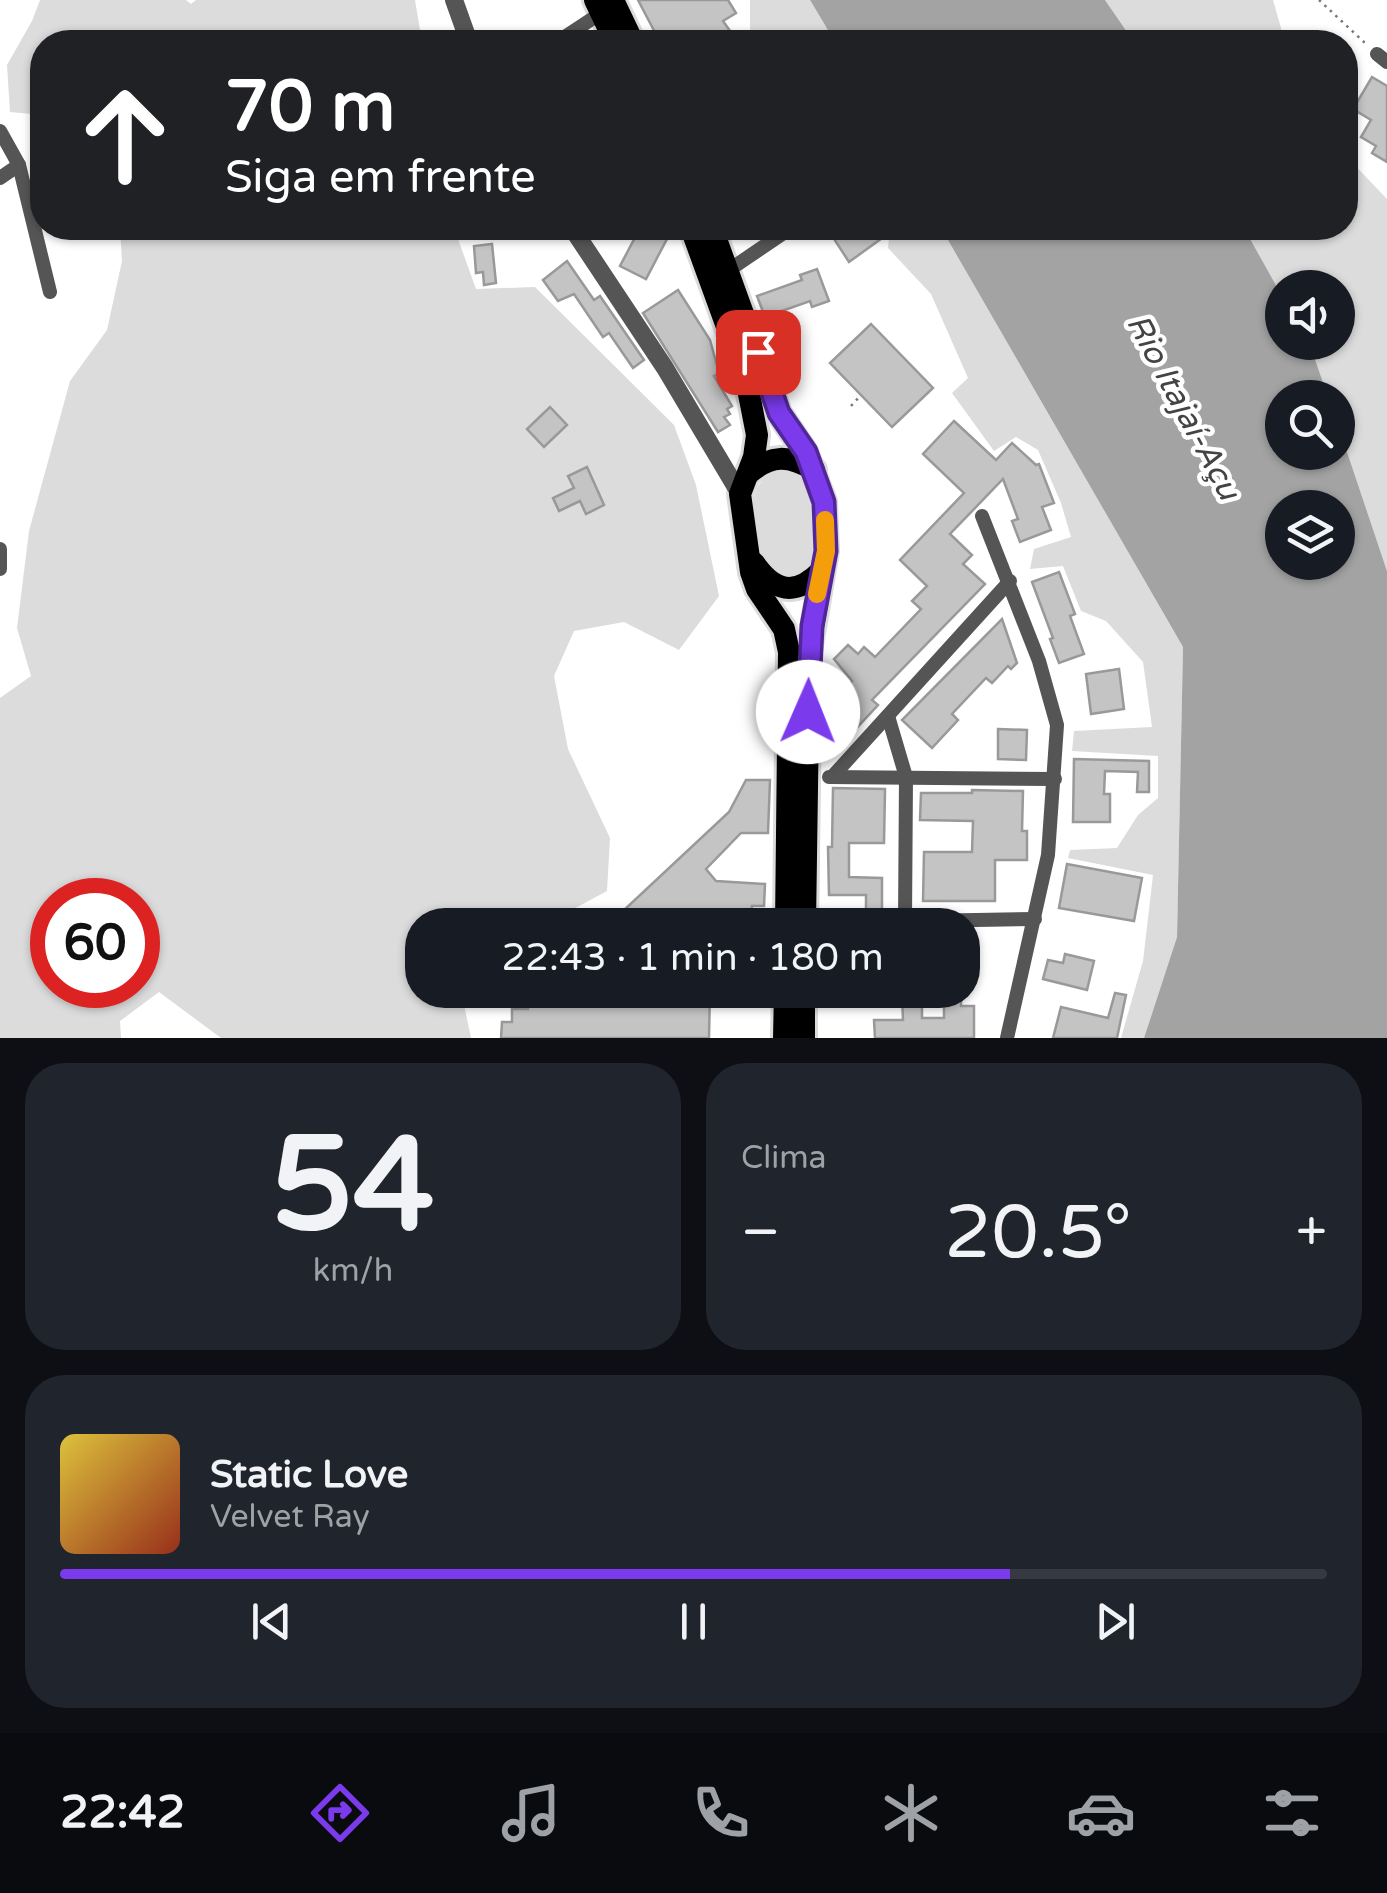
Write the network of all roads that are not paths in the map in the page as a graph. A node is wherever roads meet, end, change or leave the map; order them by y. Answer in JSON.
{"nodes":[{"id":1,"x":454,"y":0,"type":"edge"},
{"id":2,"x":603,"y":4,"type":"edge"},
{"id":3,"x":465,"y":30,"type":"edge"},
{"id":4,"x":572,"y":30,"type":"edge"},
{"id":5,"x":611,"y":30,"type":"edge"},
{"id":6,"x":624,"y":30,"type":"edge"},
{"id":7,"x":0,"y":131,"type":"edge"},
{"id":8,"x":19,"y":165,"type":"junction"},
{"id":9,"x":0,"y":178,"type":"edge"},
{"id":10,"x":30,"y":210,"type":"edge"},
{"id":11,"x":37,"y":240,"type":"edge"},
{"id":12,"x":580,"y":240,"type":"edge"},
{"id":13,"x":696,"y":240,"type":"edge"},
{"id":14,"x":717,"y":240,"type":"edge"},
{"id":15,"x":773,"y":240,"type":"edge"},
{"id":16,"x":728,"y":270,"type":"junction"},
{"id":17,"x":50,"y":292,"type":"dead end"},
{"id":18,"x":814,"y":470,"type":"junction"},
{"id":19,"x":743,"y":485,"type":"junction"},
{"id":20,"x":982,"y":516,"type":"dead end"},
{"id":21,"x":0,"y":549,"type":"edge"},
{"id":22,"x":747,"y":552,"type":"junction"},
{"id":23,"x":0,"y":569,"type":"edge"},
{"id":24,"x":820,"y":571,"type":"junction"},
{"id":25,"x":1010,"y":581,"type":"junction"},
{"id":26,"x":888,"y":716,"type":"junction"},
{"id":27,"x":808,"y":776,"type":"junction"},
{"id":28,"x":832,"y":776,"type":"junction"},
{"id":29,"x":906,"y":778,"type":"junction"},
{"id":30,"x":1056,"y":779,"type":"junction"},
{"id":31,"x":798,"y":908,"type":"edge"},
{"id":32,"x":800,"y":908,"type":"edge"},
{"id":33,"x":905,"y":908,"type":"edge"},
{"id":34,"x":980,"y":920,"type":"edge"},
{"id":35,"x":1035,"y":920,"type":"junction"},
{"id":36,"x":785,"y":1008,"type":"edge"},
{"id":37,"x":804,"y":1008,"type":"edge"},
{"id":38,"x":784,"y":1038,"type":"edge"},
{"id":39,"x":804,"y":1038,"type":"edge"},
{"id":40,"x":1007,"y":1038,"type":"edge"}],
"edges":[{"from":1,"to":3,"type":"street"},
{"from":2,"to":4,"type":"street"},
{"from":2,"to":5,"type":"main road"},
{"from":2,"to":6,"type":"main road"},
{"from":7,"to":8,"type":"street"},
{"from":8,"to":9,"type":"street"},
{"from":8,"to":10,"type":"street"},
{"from":11,"to":17,"type":"street"},
{"from":12,"to":19,"type":"street"},
{"from":13,"to":19,"type":"main road"},
{"from":14,"to":16,"type":"main road"},
{"from":15,"to":16,"type":"street"},
{"from":16,"to":18,"type":"main road"},
{"from":18,"to":19,"type":"main road"},
{"from":18,"to":24,"type":"main road"},
{"from":19,"to":22,"type":"main road"},
{"from":20,"to":25,"type":"street"},
{"from":21,"to":23,"type":"street"},
{"from":22,"to":24,"type":"main road"},
{"from":22,"to":31,"type":"main road"},
{"from":24,"to":27,"type":"main road"},
{"from":25,"to":26,"type":"street"},
{"from":25,"to":30,"type":"street"},
{"from":26,"to":28,"type":"street"},
{"from":26,"to":29,"type":"street"},
{"from":27,"to":28,"type":"street"},
{"from":27,"to":32,"type":"main road"},
{"from":28,"to":29,"type":"street"},
{"from":29,"to":30,"type":"street"},
{"from":29,"to":33,"type":"street"},
{"from":30,"to":35,"type":"street"},
{"from":34,"to":35,"type":"street"},
{"from":35,"to":40,"type":"street"},
{"from":36,"to":38,"type":"main road"},
{"from":37,"to":39,"type":"main road"}]}
